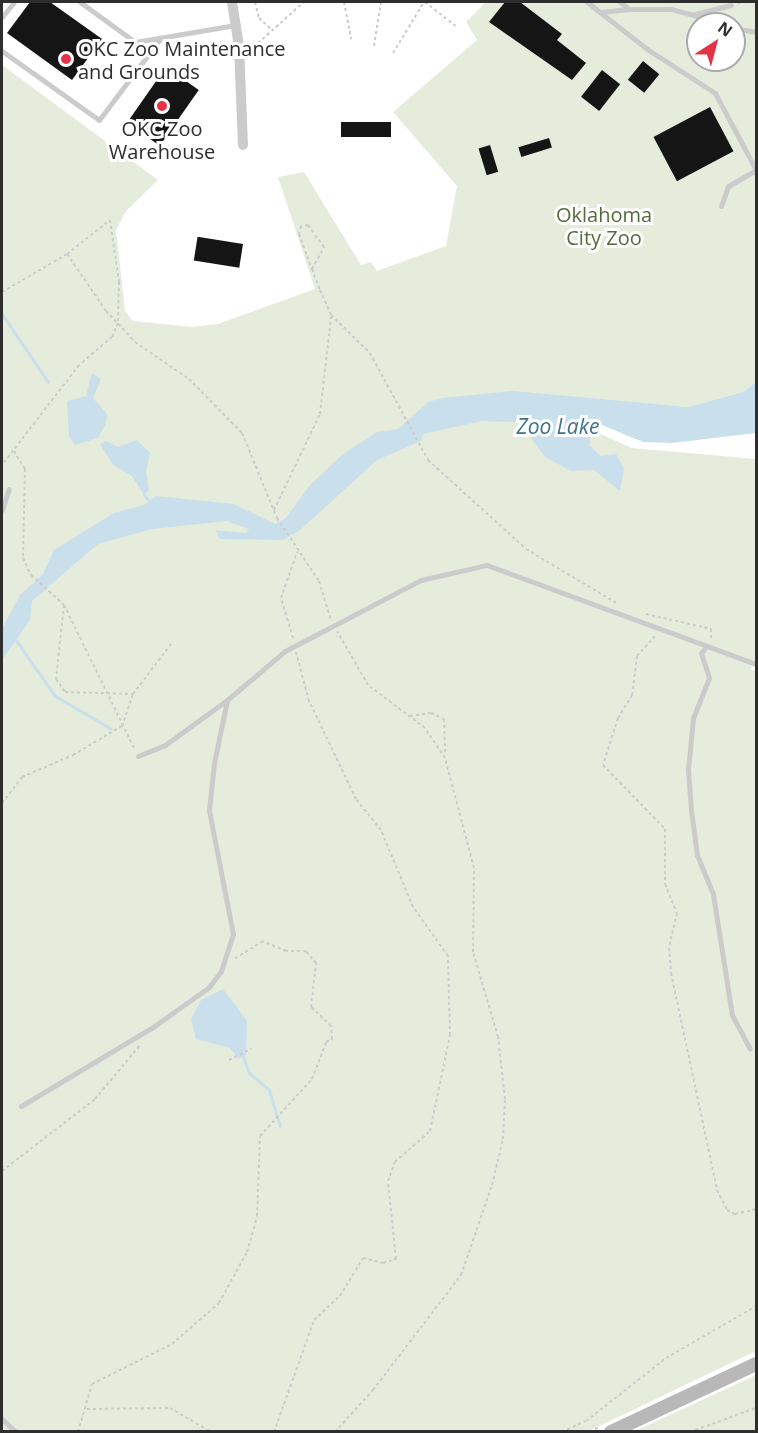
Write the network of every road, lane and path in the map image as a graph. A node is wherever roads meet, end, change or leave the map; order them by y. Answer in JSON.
{"nodes":[{"id":1,"x":14,"y":2,"type":"edge"},
{"id":2,"x":80,"y":2,"type":"edge"},
{"id":3,"x":232,"y":2,"type":"edge"},
{"id":4,"x":255,"y":2,"type":"edge"},
{"id":5,"x":304,"y":2,"type":"edge"},
{"id":6,"x":344,"y":2,"type":"edge"},
{"id":7,"x":381,"y":2,"type":"edge"},
{"id":8,"x":424,"y":2,"type":"edge"},
{"id":9,"x":587,"y":2,"type":"edge"},
{"id":10,"x":620,"y":2,"type":"edge"},
{"id":11,"x":731,"y":5,"type":"dead end"},
{"id":12,"x":629,"y":9,"type":"junction"},
{"id":13,"x":601,"y":12,"type":"junction"},
{"id":14,"x":703,"y":12,"type":"edge"},
{"id":15,"x":686,"y":13,"type":"edge"},
{"id":16,"x":2,"y":17,"type":"edge"},
{"id":17,"x":237,"y":25,"type":"junction"},
{"id":18,"x":457,"y":27,"type":"dead end"},
{"id":19,"x":271,"y":29,"type":"junction"},
{"id":20,"x":160,"y":39,"type":"junction"},
{"id":21,"x":351,"y":39,"type":"dead end"},
{"id":22,"x":374,"y":46,"type":"dead end"},
{"id":23,"x":2,"y":51,"type":"edge"},
{"id":24,"x":393,"y":53,"type":"dead end"},
{"id":25,"x":240,"y":54,"type":"junction"},
{"id":26,"x":243,"y":145,"type":"dead end"},
{"id":27,"x":721,"y":206,"type":"dead end"},
{"id":28,"x":67,"y":254,"type":"junction"},
{"id":29,"x":312,"y":269,"type":"junction"},
{"id":30,"x":2,"y":292,"type":"edge"},
{"id":31,"x":331,"y":315,"type":"junction"},
{"id":32,"x":118,"y":323,"type":"junction"},
{"id":33,"x":14,"y":452,"type":"junction"},
{"id":34,"x":2,"y":465,"type":"edge"},
{"id":35,"x":9,"y":489,"type":"dead end"},
{"id":36,"x":2,"y":510,"type":"edge"},
{"id":37,"x":274,"y":510,"type":"junction"},
{"id":38,"x":297,"y":552,"type":"junction"},
{"id":39,"x":64,"y":605,"type":"junction"},
{"id":40,"x":626,"y":607,"type":"dead end"},
{"id":41,"x":642,"y":613,"type":"dead end"},
{"id":42,"x":668,"y":615,"type":"junction"},
{"id":43,"x":335,"y":627,"type":"junction"},
{"id":44,"x":658,"y":631,"type":"junction"},
{"id":45,"x":171,"y":644,"type":"dead end"},
{"id":46,"x":295,"y":645,"type":"junction"},
{"id":47,"x":706,"y":647,"type":"junction"},
{"id":48,"x":756,"y":664,"type":"edge"},
{"id":49,"x":133,"y":694,"type":"junction"},
{"id":50,"x":105,"y":696,"type":"junction"},
{"id":51,"x":227,"y":700,"type":"junction"},
{"id":52,"x":410,"y":716,"type":"junction"},
{"id":53,"x":122,"y":726,"type":"junction"},
{"id":54,"x":138,"y":756,"type":"joint"},
{"id":55,"x":445,"y":758,"type":"junction"},
{"id":56,"x":2,"y":803,"type":"edge"},
{"id":57,"x":220,"y":971,"type":"junction"},
{"id":58,"x":153,"y":1027,"type":"junction"},
{"id":59,"x":251,"y":1049,"type":"dead end"},
{"id":60,"x":750,"y":1049,"type":"dead end"},
{"id":61,"x":228,"y":1060,"type":"dead end"},
{"id":62,"x":21,"y":1106,"type":"dead end"},
{"id":63,"x":2,"y":1171,"type":"edge"},
{"id":64,"x":756,"y":1209,"type":"edge"},
{"id":65,"x":756,"y":1306,"type":"edge"},
{"id":66,"x":756,"y":1364,"type":"edge"},
{"id":67,"x":756,"y":1408,"type":"edge"},
{"id":68,"x":87,"y":1409,"type":"junction"},
{"id":69,"x":2,"y":1419,"type":"edge"},
{"id":70,"x":16,"y":1431,"type":"edge"},
{"id":71,"x":78,"y":1431,"type":"edge"},
{"id":72,"x":211,"y":1431,"type":"edge"},
{"id":73,"x":274,"y":1431,"type":"edge"},
{"id":74,"x":335,"y":1431,"type":"edge"},
{"id":75,"x":562,"y":1431,"type":"edge"},
{"id":76,"x":612,"y":1431,"type":"edge"},
{"id":77,"x":690,"y":1431,"type":"edge"}],
"edges":[{"from":1,"to":16,"type":"lane"},
{"from":2,"to":20,"type":"lane"},
{"from":3,"to":17,"type":"street"},
{"from":4,"to":19,"type":"path"},
{"from":5,"to":19,"type":"path"},
{"from":6,"to":21,"type":"path"},
{"from":7,"to":22,"type":"path"},
{"from":8,"to":18,"type":"path"},
{"from":8,"to":24,"type":"path"},
{"from":9,"to":13,"type":"lane"},
{"from":10,"to":12,"type":"lane"},
{"from":11,"to":14,"type":"lane"},
{"from":12,"to":13,"type":"lane"},
{"from":12,"to":15,"type":"lane"},
{"from":13,"to":27,"type":"lane"},
{"from":17,"to":20,"type":"lane"},
{"from":17,"to":25,"type":"street"},
{"from":19,"to":25,"type":"path"},
{"from":20,"to":23,"type":"lane"},
{"from":25,"to":26,"type":"street"},
{"from":28,"to":30,"type":"path"},
{"from":28,"to":32,"type":"path"},
{"from":28,"to":32,"type":"path"},
{"from":29,"to":29,"type":"path"},
{"from":29,"to":31,"type":"path"},
{"from":31,"to":37,"type":"path"},
{"from":31,"to":40,"type":"path"},
{"from":32,"to":33,"type":"path"},
{"from":32,"to":37,"type":"path"},
{"from":33,"to":34,"type":"path"},
{"from":33,"to":39,"type":"path"},
{"from":35,"to":36,"type":"lane"},
{"from":37,"to":38,"type":"path"},
{"from":38,"to":43,"type":"path"},
{"from":38,"to":46,"type":"path"},
{"from":39,"to":50,"type":"path"},
{"from":39,"to":50,"type":"path"},
{"from":41,"to":42,"type":"path"},
{"from":42,"to":44,"type":"path"},
{"from":42,"to":47,"type":"path"},
{"from":43,"to":44,"type":"lane"},
{"from":43,"to":46,"type":"lane"},
{"from":43,"to":52,"type":"path"},
{"from":44,"to":47,"type":"lane"},
{"from":44,"to":64,"type":"path"},
{"from":45,"to":49,"type":"path"},
{"from":46,"to":51,"type":"lane"},
{"from":46,"to":73,"type":"path"},
{"from":47,"to":48,"type":"lane"},
{"from":47,"to":60,"type":"lane"},
{"from":49,"to":50,"type":"path"},
{"from":49,"to":53,"type":"path"},
{"from":50,"to":53,"type":"path"},
{"from":51,"to":54,"type":"lane"},
{"from":51,"to":57,"type":"lane"},
{"from":52,"to":55,"type":"path"},
{"from":52,"to":55,"type":"path"},
{"from":53,"to":54,"type":"path"},
{"from":53,"to":56,"type":"path"},
{"from":55,"to":74,"type":"path"},
{"from":57,"to":58,"type":"lane"},
{"from":57,"to":68,"type":"path"},
{"from":58,"to":62,"type":"lane"},
{"from":58,"to":63,"type":"path"},
{"from":59,"to":61,"type":"path"},
{"from":65,"to":75,"type":"path"},
{"from":66,"to":76,"type":"street"},
{"from":67,"to":77,"type":"path"},
{"from":68,"to":71,"type":"path"},
{"from":68,"to":72,"type":"path"},
{"from":69,"to":70,"type":"lane"}]}
